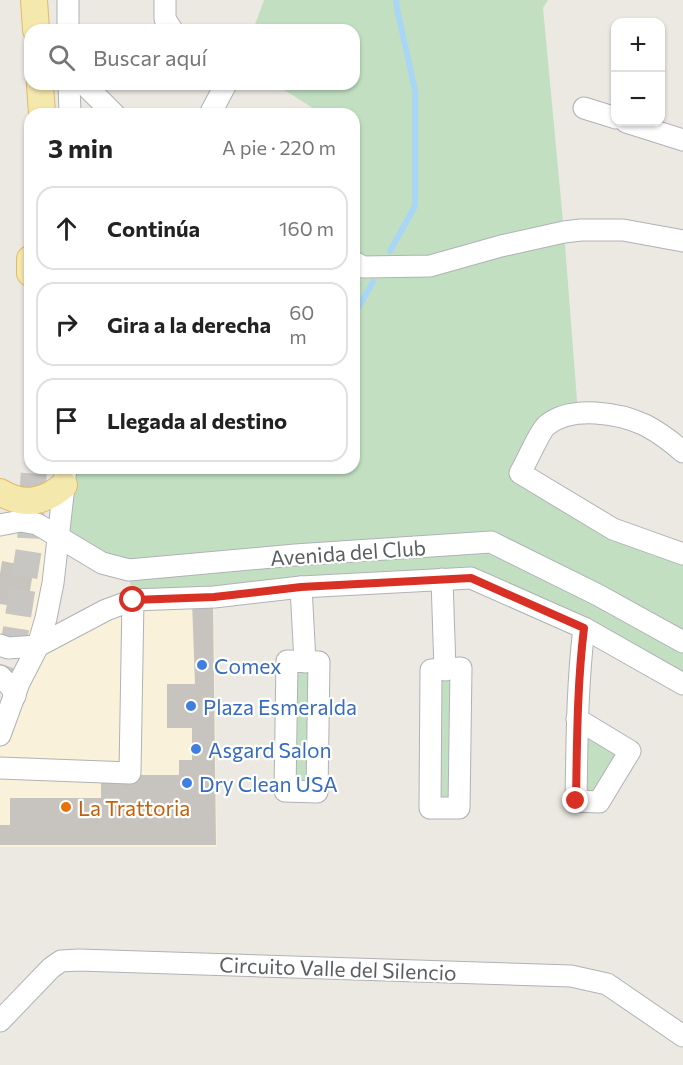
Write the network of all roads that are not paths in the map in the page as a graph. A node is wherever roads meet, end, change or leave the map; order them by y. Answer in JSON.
{"nodes":[{"id":1,"x":32,"y":0,"type":"edge"},
{"id":2,"x":68,"y":0,"type":"edge"},
{"id":3,"x":165,"y":0,"type":"edge"},
{"id":4,"x":31,"y":24,"type":"edge"},
{"id":5,"x":35,"y":24,"type":"edge"},
{"id":6,"x":68,"y":24,"type":"edge"},
{"id":7,"x":168,"y":24,"type":"edge"},
{"id":8,"x":31,"y":90,"type":"edge"},
{"id":9,"x":40,"y":90,"type":"edge"},
{"id":10,"x":69,"y":90,"type":"edge"},
{"id":11,"x":90,"y":90,"type":"edge"},
{"id":12,"x":223,"y":90,"type":"edge"},
{"id":13,"x":31,"y":108,"type":"edge"},
{"id":14,"x":42,"y":108,"type":"edge"},
{"id":15,"x":70,"y":108,"type":"edge"},
{"id":16,"x":108,"y":108,"type":"edge"},
{"id":17,"x":213,"y":108,"type":"edge"},
{"id":18,"x":584,"y":108,"type":"dead end"},
{"id":19,"x":611,"y":117,"type":"edge"},
{"id":20,"x":639,"y":126,"type":"edge"},
{"id":21,"x":683,"y":140,"type":"edge"},
{"id":22,"x":683,"y":241,"type":"edge"},
{"id":23,"x":360,"y":265,"type":"edge"},
{"id":24,"x":683,"y":452,"type":"edge"},
{"id":25,"x":65,"y":476,"type":"edge"},
{"id":26,"x":0,"y":492,"type":"edge"},
{"id":27,"x":0,"y":525,"type":"edge"},
{"id":28,"x":57,"y":537,"type":"junction"},
{"id":29,"x":683,"y":554,"type":"edge"},
{"id":30,"x":442,"y":579,"type":"junction"},
{"id":31,"x":301,"y":587,"type":"junction"},
{"id":32,"x":133,"y":600,"type":"junction"},
{"id":33,"x":584,"y":628,"type":"junction"},
{"id":34,"x":683,"y":642,"type":"edge"},
{"id":35,"x":0,"y":645,"type":"edge"},
{"id":36,"x":38,"y":646,"type":"junction"},
{"id":37,"x":305,"y":662,"type":"junction"},
{"id":38,"x":445,"y":670,"type":"junction"},
{"id":39,"x":0,"y":676,"type":"edge"},
{"id":40,"x":683,"y":684,"type":"edge"},
{"id":41,"x":15,"y":696,"type":"junction"},
{"id":42,"x":577,"y":719,"type":"dead end"},
{"id":43,"x":0,"y":735,"type":"edge"},
{"id":44,"x":0,"y":768,"type":"edge"},
{"id":45,"x":0,"y":1020,"type":"edge"},
{"id":46,"x":683,"y":1036,"type":"edge"}],
"edges":[{"from":1,"to":4,"type":"main road"},
{"from":1,"to":5,"type":"main road"},
{"from":2,"to":6,"type":"street"},
{"from":3,"to":7,"type":"street"},
{"from":8,"to":13,"type":"main road"},
{"from":9,"to":14,"type":"main road"},
{"from":10,"to":15,"type":"street"},
{"from":11,"to":16,"type":"street"},
{"from":12,"to":17,"type":"street"},
{"from":18,"to":19,"type":"street"},
{"from":20,"to":21,"type":"street"},
{"from":22,"to":23,"type":"street"},
{"from":24,"to":29,"type":"street"},
{"from":25,"to":26,"type":"main road"},
{"from":25,"to":28,"type":"street"},
{"from":27,"to":28,"type":"street","name":"Avenida del Club"},
{"from":28,"to":34,"type":"street","name":"Avenida del Club"},
{"from":28,"to":36,"type":"street"},
{"from":30,"to":31,"type":"street","name":"Avenida del Club"},
{"from":30,"to":33,"type":"street","name":"Avenida del Club"},
{"from":30,"to":38,"type":"street"},
{"from":31,"to":32,"type":"street","name":"Avenida del Club"},
{"from":31,"to":37,"type":"street"},
{"from":32,"to":36,"type":"street","name":"Avenida del Club"},
{"from":32,"to":44,"type":"street"},
{"from":33,"to":40,"type":"street","name":"Avenida del Club"},
{"from":33,"to":42,"type":"street"},
{"from":35,"to":36,"type":"street","name":"Avenida del Club"},
{"from":36,"to":41,"type":"street"},
{"from":37,"to":37,"type":"street"},
{"from":38,"to":38,"type":"street"},
{"from":39,"to":41,"type":"street"},
{"from":41,"to":43,"type":"street"},
{"from":45,"to":46,"type":"street","name":"Circuito Valle del Silencio"}]}
